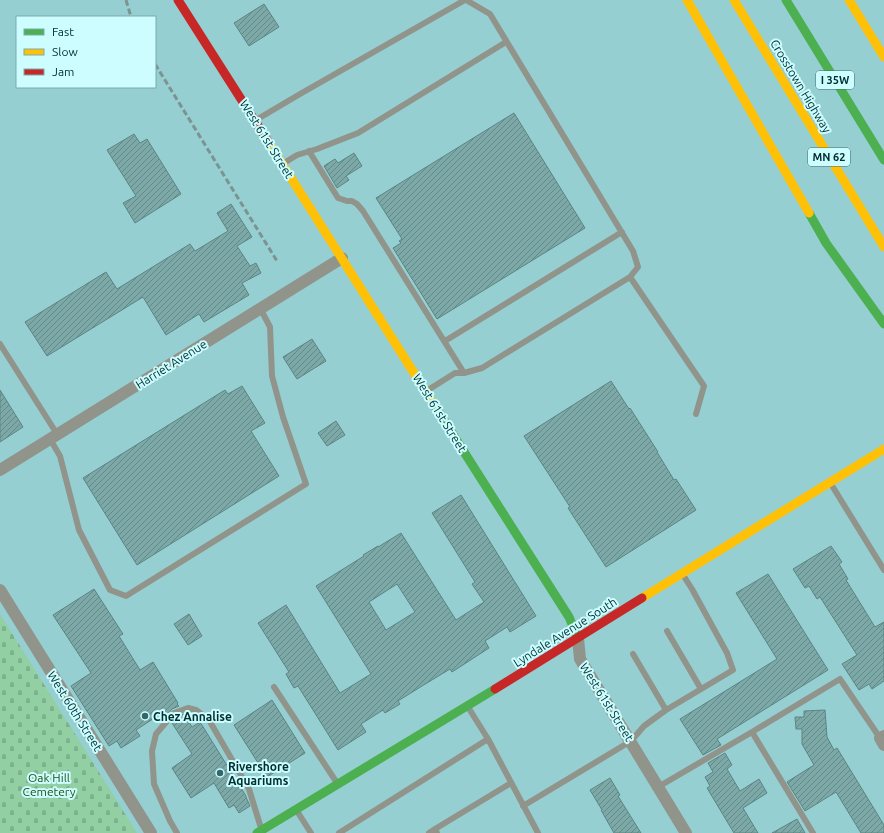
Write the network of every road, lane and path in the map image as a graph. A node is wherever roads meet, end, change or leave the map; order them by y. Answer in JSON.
{"nodes":[{"id":1,"x":178,"y":0,"type":"edge"},
{"id":2,"x":465,"y":0,"type":"edge"},
{"id":3,"x":686,"y":0,"type":"edge"},
{"id":4,"x":734,"y":0,"type":"edge"},
{"id":5,"x":786,"y":0,"type":"edge"},
{"id":6,"x":849,"y":0,"type":"edge"},
{"id":7,"x":506,"y":42,"type":"junction"},
{"id":8,"x":884,"y":57,"type":"edge"},
{"id":9,"x":255,"y":121,"type":"junction"},
{"id":10,"x":309,"y":151,"type":"junction"},
{"id":11,"x":884,"y":160,"type":"edge"},
{"id":12,"x":282,"y":164,"type":"junction"},
{"id":13,"x":622,"y":232,"type":"junction"},
{"id":14,"x":884,"y":247,"type":"edge"},
{"id":15,"x":342,"y":258,"type":"junction"},
{"id":16,"x":630,"y":277,"type":"junction"},
{"id":17,"x":260,"y":308,"type":"junction"},
{"id":18,"x":884,"y":324,"type":"edge"},
{"id":19,"x":444,"y":341,"type":"junction"},
{"id":20,"x":0,"y":344,"type":"edge"},
{"id":21,"x":464,"y":373,"type":"junction"},
{"id":22,"x":426,"y":391,"type":"junction"},
{"id":23,"x":696,"y":414,"type":"dead end"},
{"id":24,"x":54,"y":437,"type":"junction"},
{"id":25,"x":884,"y":449,"type":"edge"},
{"id":26,"x":0,"y":470,"type":"edge"},
{"id":27,"x":830,"y":482,"type":"junction"},
{"id":28,"x":884,"y":570,"type":"edge"},
{"id":29,"x":682,"y":574,"type":"junction"},
{"id":30,"x":0,"y":590,"type":"edge"},
{"id":31,"x":666,"y":631,"type":"dead end"},
{"id":32,"x":578,"y":638,"type":"junction"},
{"id":33,"x":633,"y":654,"type":"dead end"},
{"id":34,"x":274,"y":687,"type":"dead end"},
{"id":35,"x":701,"y":689,"type":"junction"},
{"id":36,"x":467,"y":706,"type":"junction"},
{"id":37,"x":666,"y":710,"type":"junction"},
{"id":38,"x":752,"y":732,"type":"junction"},
{"id":39,"x":488,"y":739,"type":"junction"},
{"id":40,"x":883,"y":740,"type":"edge"},
{"id":41,"x":631,"y":741,"type":"junction"},
{"id":42,"x":511,"y":783,"type":"junction"},
{"id":43,"x":338,"y":784,"type":"junction"},
{"id":44,"x":658,"y":787,"type":"junction"},
{"id":45,"x":523,"y":806,"type":"junction"},
{"id":46,"x":296,"y":809,"type":"junction"},
{"id":47,"x":436,"y":831,"type":"edge"},
{"id":48,"x":259,"y":832,"type":"edge"},
{"id":49,"x":151,"y":833,"type":"edge"},
{"id":50,"x":177,"y":833,"type":"edge"},
{"id":51,"x":311,"y":833,"type":"edge"},
{"id":52,"x":339,"y":833,"type":"edge"},
{"id":53,"x":429,"y":833,"type":"edge"},
{"id":54,"x":538,"y":833,"type":"edge"},
{"id":55,"x":686,"y":833,"type":"edge"},
{"id":56,"x":813,"y":833,"type":"edge"}],
"edges":[{"from":1,"to":9,"type":"main road","name":"West 61st Street"},
{"from":2,"to":7,"type":"lane"},
{"from":2,"to":9,"type":"lane"},
{"from":3,"to":18,"type":"main road"},
{"from":4,"to":14,"type":"main road","name":"Crosstown Highway","number":"MN 62"},
{"from":5,"to":11,"type":"main road","number":"I 35W"},
{"from":6,"to":8,"type":"main road"},
{"from":7,"to":10,"type":"lane"},
{"from":7,"to":13,"type":"lane"},
{"from":9,"to":12,"type":"main road","name":"West 61st Street"},
{"from":10,"to":12,"type":"lane"},
{"from":10,"to":19,"type":"lane"},
{"from":12,"to":15,"type":"main road","name":"West 61st Street"},
{"from":13,"to":16,"type":"lane"},
{"from":13,"to":19,"type":"lane"},
{"from":15,"to":17,"type":"street","name":"Harriet Avenue"},
{"from":15,"to":22,"type":"main road","name":"West 61st Street"},
{"from":16,"to":21,"type":"lane"},
{"from":16,"to":23,"type":"lane"},
{"from":17,"to":24,"type":"street","name":"Harriet Avenue"},
{"from":17,"to":24,"type":"lane"},
{"from":19,"to":21,"type":"lane"},
{"from":20,"to":24,"type":"lane"},
{"from":21,"to":22,"type":"lane"},
{"from":22,"to":32,"type":"main road","name":"West 61st Street"},
{"from":24,"to":26,"type":"street","name":"Harriet Avenue"},
{"from":25,"to":27,"type":"main road","name":"Lyndale Avenue South"},
{"from":27,"to":28,"type":"lane"},
{"from":27,"to":29,"type":"main road","name":"Lyndale Avenue South"},
{"from":29,"to":32,"type":"main road","name":"Lyndale Avenue South"},
{"from":29,"to":35,"type":"lane"},
{"from":30,"to":49,"type":"street","name":"West 60th Street"},
{"from":31,"to":35,"type":"lane"},
{"from":32,"to":36,"type":"main road","name":"Lyndale Avenue South"},
{"from":32,"to":41,"type":"street","name":"West 61st Street"},
{"from":33,"to":37,"type":"lane"},
{"from":34,"to":43,"type":"lane"},
{"from":35,"to":37,"type":"lane"},
{"from":36,"to":39,"type":"lane"},
{"from":36,"to":43,"type":"main road","name":"Lyndale Avenue South"},
{"from":37,"to":41,"type":"lane"},
{"from":38,"to":40,"type":"lane"},
{"from":38,"to":44,"type":"lane"},
{"from":38,"to":56,"type":"lane"},
{"from":39,"to":42,"type":"lane"},
{"from":39,"to":52,"type":"lane"},
{"from":41,"to":44,"type":"street","name":"West 61st Street"},
{"from":41,"to":45,"type":"lane"},
{"from":42,"to":45,"type":"lane"},
{"from":42,"to":47,"type":"lane"},
{"from":43,"to":46,"type":"main road","name":"Lyndale Avenue South"},
{"from":44,"to":55,"type":"street","name":"West 61st Street"},
{"from":45,"to":54,"type":"lane"},
{"from":46,"to":48,"type":"main road","name":"Lyndale Avenue South"},
{"from":46,"to":51,"type":"lane"},
{"from":47,"to":53,"type":"lane"},
{"from":48,"to":50,"type":"lane"}]}
